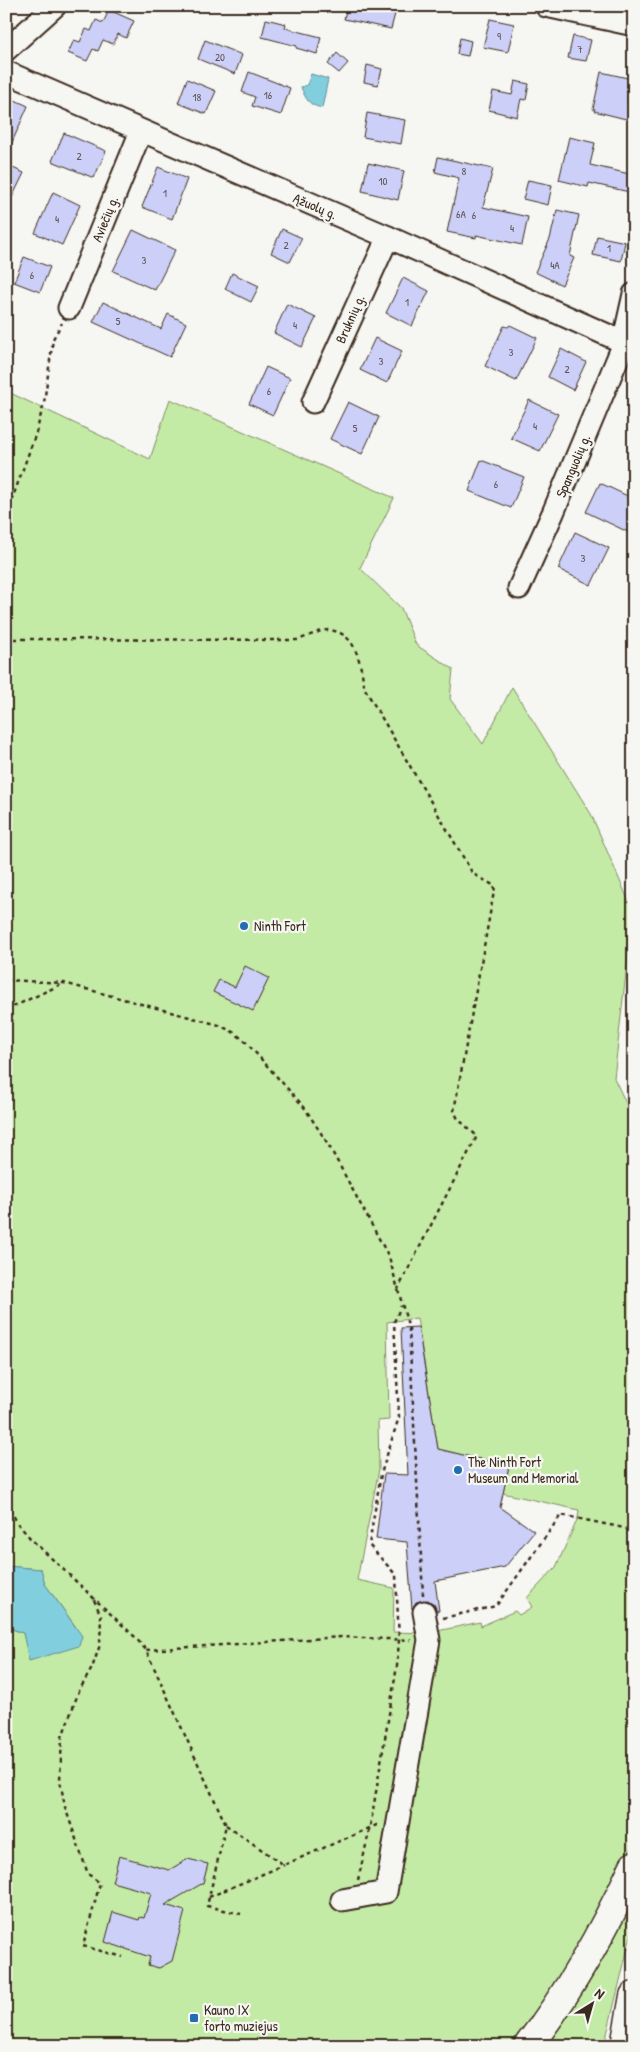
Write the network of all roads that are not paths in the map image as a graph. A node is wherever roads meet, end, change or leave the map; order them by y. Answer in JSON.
{"nodes":[{"id":1,"x":55,"y":6,"type":"edge"},
{"id":2,"x":546,"y":6,"type":"edge"},
{"id":3,"x":634,"y":25,"type":"edge"},
{"id":4,"x":6,"y":50,"type":"edge"},
{"id":5,"x":6,"y":72,"type":"edge"},
{"id":6,"x":141,"y":131,"type":"junction"},
{"id":7,"x":388,"y":237,"type":"junction"},
{"id":8,"x":634,"y":294,"type":"edge"},
{"id":9,"x":69,"y":308,"type":"road end"},
{"id":10,"x":628,"y":333,"type":"edge"},
{"id":11,"x":313,"y":402,"type":"dead end"},
{"id":12,"x":519,"y":588,"type":"dead end"},
{"id":13,"x":425,"y":1617,"type":"road end"},
{"id":14,"x":634,"y":1866,"type":"edge"},
{"id":15,"x":342,"y":1900,"type":"road end"},
{"id":16,"x":634,"y":1996,"type":"edge"},
{"id":17,"x":626,"y":2035,"type":"edge"},
{"id":18,"x":528,"y":2046,"type":"edge"}],
"edges":[{"from":1,"to":4,"type":"street"},
{"from":2,"to":3,"type":"street"},
{"from":5,"to":6,"type":"street","name":"Ąžuolų g."},
{"from":6,"to":7,"type":"street","name":"Ąžuolų g."},
{"from":6,"to":9,"type":"street","name":"Aviečių g."},
{"from":7,"to":10,"type":"street","name":"Ąžuolų g."},
{"from":7,"to":11,"type":"street","name":"Bruknių g."},
{"from":8,"to":10,"type":"street","name":"Spanguolių g."},
{"from":10,"to":12,"type":"street","name":"Spanguolių g."},
{"from":13,"to":15,"type":"street"},
{"from":14,"to":18,"type":"highway"},
{"from":16,"to":17,"type":"highway"}]}
